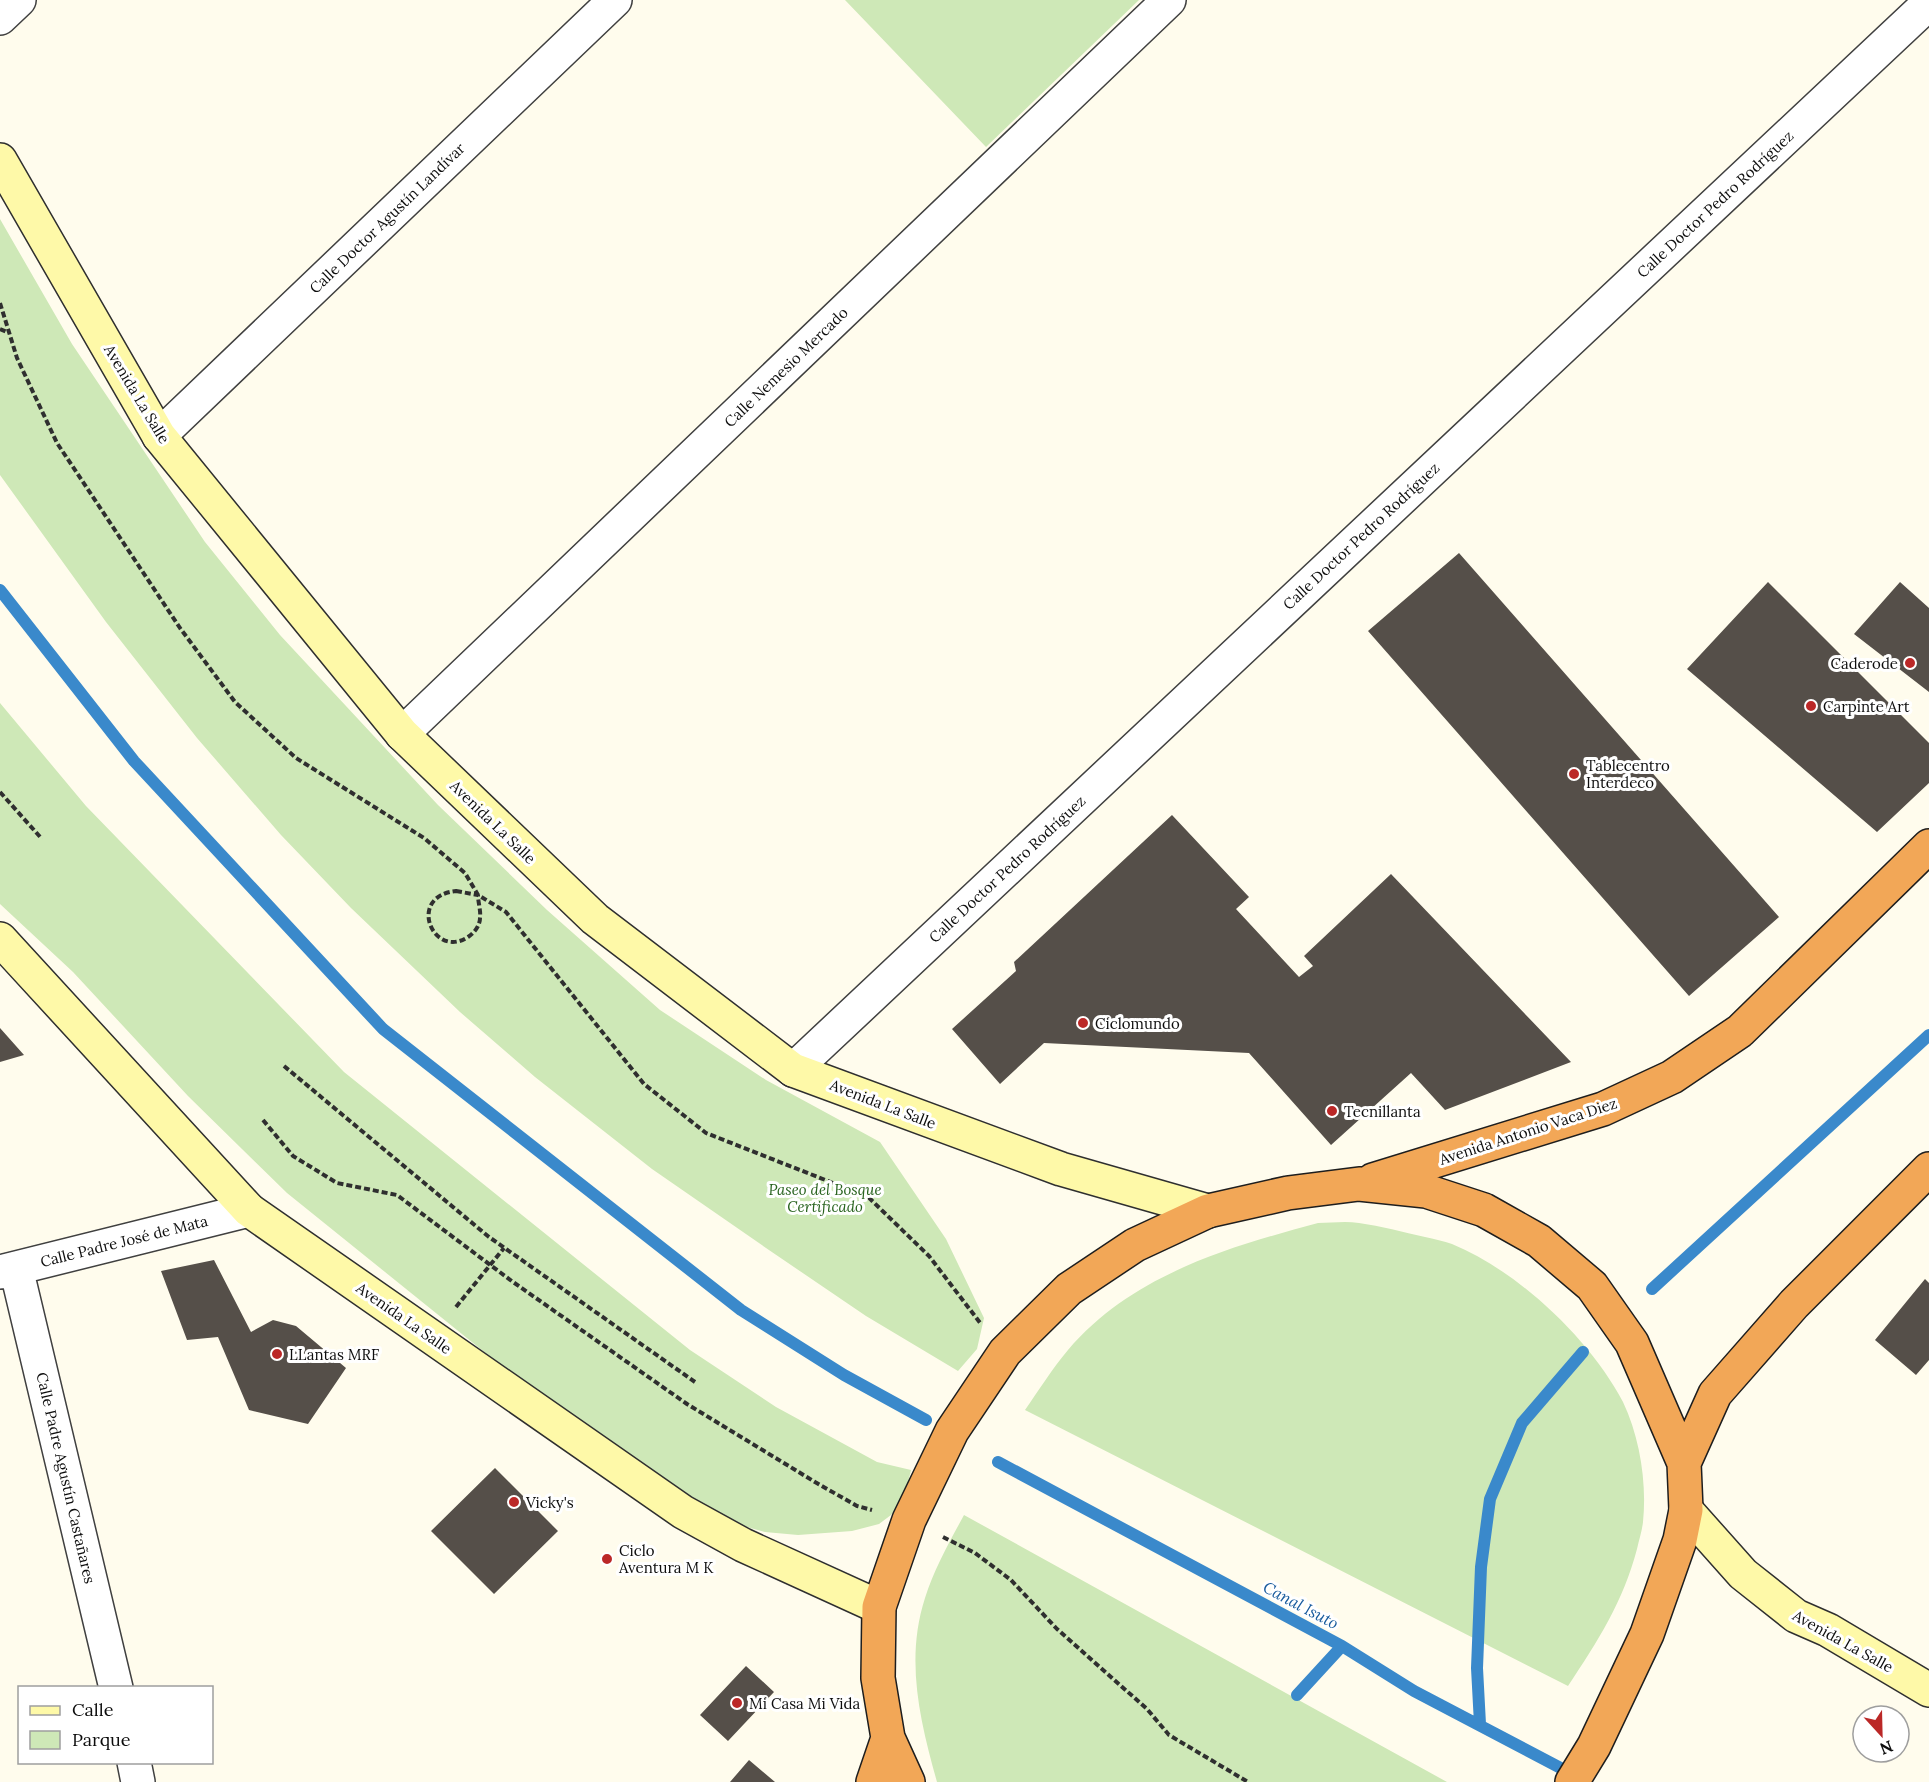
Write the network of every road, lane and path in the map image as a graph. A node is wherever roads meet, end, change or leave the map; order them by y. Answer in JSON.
{"nodes":[{"id":1,"x":19,"y":0,"type":"edge"},
{"id":2,"x":615,"y":0,"type":"edge"},
{"id":3,"x":1169,"y":0,"type":"edge"},
{"id":4,"x":1929,"y":3,"type":"edge"},
{"id":5,"x":0,"y":18,"type":"edge"},
{"id":6,"x":0,"y":160,"type":"edge"},
{"id":7,"x":0,"y":303,"type":"edge"},
{"id":8,"x":0,"y":328,"type":"edge"},
{"id":9,"x":9,"y":333,"type":"junction"},
{"id":10,"x":159,"y":436,"type":"junction"},
{"id":11,"x":402,"y":734,"type":"junction"},
{"id":12,"x":0,"y":792,"type":"edge"},
{"id":13,"x":42,"y":839,"type":"dead end"},
{"id":14,"x":1929,"y":846,"type":"edge"},
{"id":15,"x":478,"y":895,"type":"junction"},
{"id":16,"x":0,"y":939,"type":"edge"},
{"id":17,"x":284,"y":1066,"type":"dead end"},
{"id":18,"x":793,"y":1070,"type":"junction"},
{"id":19,"x":263,"y":1120,"type":"dead end"},
{"id":20,"x":1929,"y":1168,"type":"edge"},
{"id":21,"x":1359,"y":1184,"type":"junction"},
{"id":22,"x":249,"y":1210,"type":"junction"},
{"id":23,"x":1208,"y":1211,"type":"junction"},
{"id":24,"x":504,"y":1248,"type":"junction"},
{"id":25,"x":491,"y":1265,"type":"junction"},
{"id":26,"x":8,"y":1270,"type":"edge"},
{"id":27,"x":430,"y":1336,"type":"junction"},
{"id":28,"x":1005,"y":1352,"type":"junction"},
{"id":29,"x":695,"y":1382,"type":"dead end"},
{"id":30,"x":1684,"y":1463,"type":"junction"},
{"id":31,"x":1686,"y":1510,"type":"junction"},
{"id":32,"x":909,"y":1520,"type":"junction"},
{"id":33,"x":879,"y":1606,"type":"junction"},
{"id":34,"x":115,"y":1686,"type":"edge"},
{"id":35,"x":1929,"y":1690,"type":"edge"},
{"id":36,"x":888,"y":1738,"type":"junction"},
{"id":37,"x":134,"y":1764,"type":"edge"},
{"id":38,"x":138,"y":1782,"type":"edge"},
{"id":39,"x":873,"y":1782,"type":"edge"},
{"id":40,"x":908,"y":1782,"type":"edge"},
{"id":41,"x":1248,"y":1782,"type":"edge"},
{"id":42,"x":1572,"y":1782,"type":"edge"}],
"edges":[{"from":1,"to":5,"type":"street"},
{"from":2,"to":10,"type":"street","name":"Calle Doctor Agustín Landívar"},
{"from":3,"to":11,"type":"street","name":"Calle Nemesio Mercado"},
{"from":4,"to":18,"type":"street","name":"Calle Doctor Pedro Rodríguez"},
{"from":6,"to":10,"type":"main road","name":"Avenida La Salle"},
{"from":7,"to":9,"type":"path"},
{"from":8,"to":9,"type":"path"},
{"from":9,"to":15,"type":"path"},
{"from":10,"to":11,"type":"main road","name":"Avenida La Salle"},
{"from":11,"to":18,"type":"main road","name":"Avenida La Salle"},
{"from":12,"to":13,"type":"path"},
{"from":14,"to":21,"type":"highway","name":"Avenida Antonio Vaca Diez"},
{"from":15,"to":15,"type":"path"},
{"from":15,"to":28,"type":"path"},
{"from":16,"to":22,"type":"main road","name":"Avenida La Salle"},
{"from":17,"to":24,"type":"path"},
{"from":18,"to":23,"type":"main road","name":"Avenida La Salle"},
{"from":19,"to":25,"type":"path"},
{"from":20,"to":30,"type":"highway"},
{"from":21,"to":23,"type":"highway"},
{"from":21,"to":30,"type":"highway"},
{"from":22,"to":26,"type":"street","name":"Calle Padre José de Mata"},
{"from":22,"to":27,"type":"main road","name":"Avenida La Salle"},
{"from":23,"to":28,"type":"highway"},
{"from":24,"to":25,"type":"path"},
{"from":24,"to":29,"type":"path"},
{"from":25,"to":27,"type":"path"},
{"from":25,"to":32,"type":"path"},
{"from":26,"to":34,"type":"street","name":"Calle Padre Agustín Castañares"},
{"from":27,"to":33,"type":"main road","name":"Avenida La Salle"},
{"from":28,"to":32,"type":"highway"},
{"from":30,"to":31,"type":"highway"},
{"from":31,"to":35,"type":"main road","name":"Avenida La Salle"},
{"from":31,"to":42,"type":"highway"},
{"from":32,"to":33,"type":"highway"},
{"from":32,"to":41,"type":"path"},
{"from":33,"to":36,"type":"highway"},
{"from":36,"to":39,"type":"highway"},
{"from":36,"to":40,"type":"highway"},
{"from":37,"to":38,"type":"street"}]}
